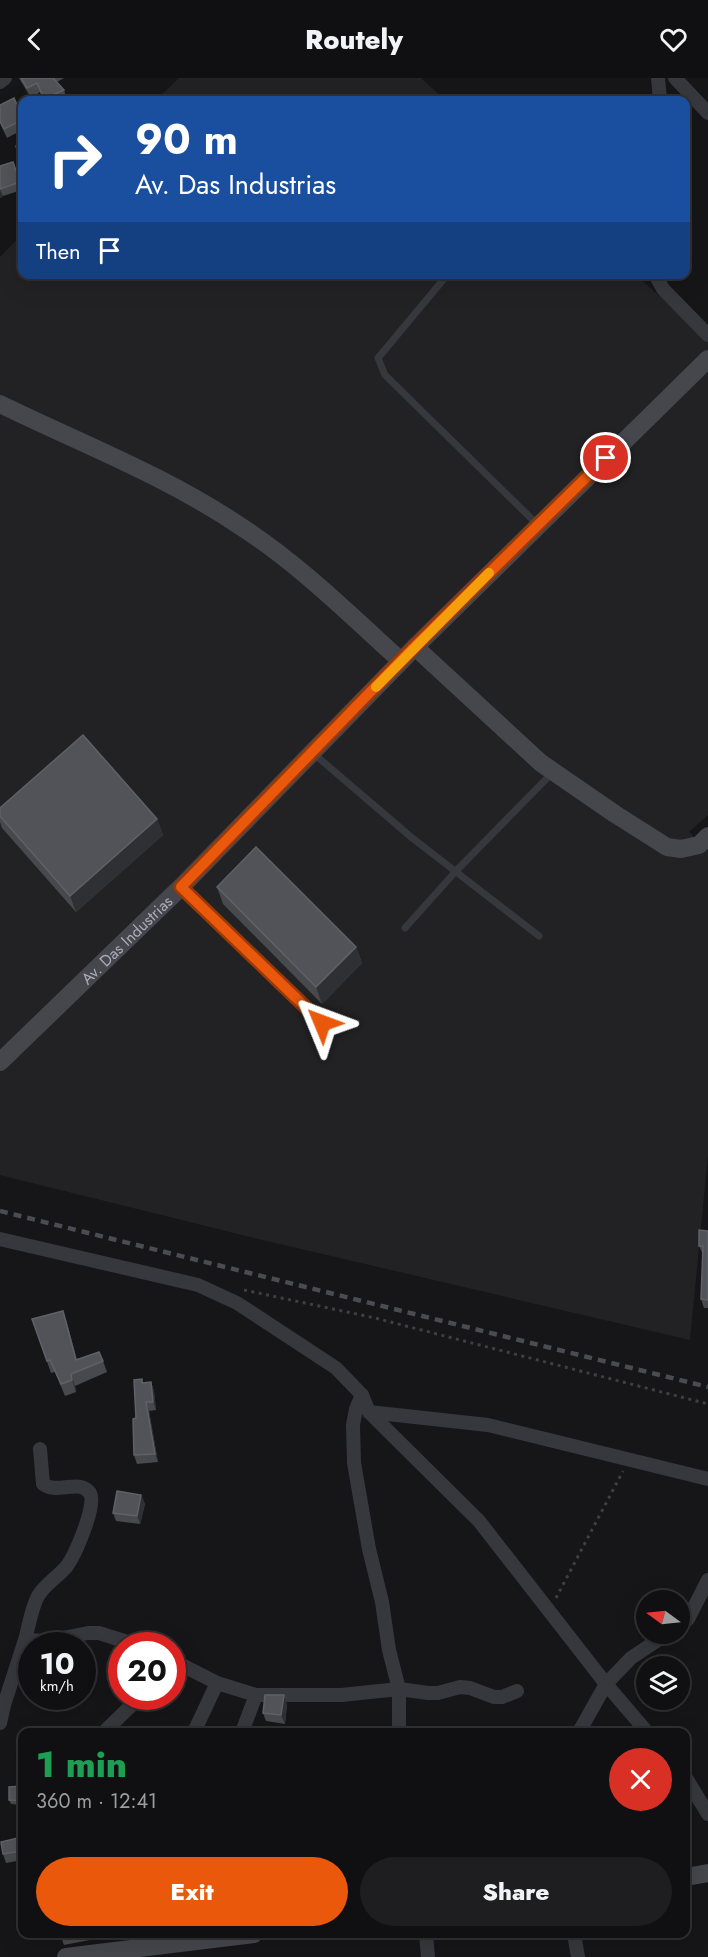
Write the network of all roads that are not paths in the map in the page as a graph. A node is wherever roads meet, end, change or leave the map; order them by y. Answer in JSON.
{"nodes":[{"id":1,"x":5,"y":78,"type":"edge"},
{"id":2,"x":658,"y":78,"type":"edge"},
{"id":3,"x":675,"y":78,"type":"edge"},
{"id":4,"x":0,"y":82,"type":"edge"},
{"id":5,"x":660,"y":96,"type":"edge"},
{"id":6,"x":708,"y":113,"type":"edge"},
{"id":7,"x":444,"y":279,"type":"edge"},
{"id":8,"x":658,"y":279,"type":"edge"},
{"id":9,"x":708,"y":335,"type":"edge"},
{"id":10,"x":708,"y":359,"type":"edge"},
{"id":11,"x":0,"y":404,"type":"edge"},
{"id":12,"x":538,"y":525,"type":"junction"},
{"id":13,"x":414,"y":647,"type":"junction"},
{"id":14,"x":401,"y":661,"type":"junction"},
{"id":15,"x":312,"y":753,"type":"junction"},
{"id":16,"x":553,"y":772,"type":"junction"},
{"id":17,"x":708,"y":836,"type":"edge"},
{"id":18,"x":456,"y":871,"type":"junction"},
{"id":19,"x":181,"y":887,"type":"junction"},
{"id":20,"x":405,"y":928,"type":"dead end"},
{"id":21,"x":539,"y":936,"type":"dead end"},
{"id":22,"x":322,"y":1023,"type":"dead end"},
{"id":23,"x":0,"y":1062,"type":"edge"},
{"id":24,"x":0,"y":1239,"type":"edge"},
{"id":25,"x":362,"y":1395,"type":"junction"},
{"id":26,"x":369,"y":1412,"type":"junction"},
{"id":27,"x":40,"y":1449,"type":"dead end"},
{"id":28,"x":708,"y":1479,"type":"edge"},
{"id":29,"x":708,"y":1580,"type":"edge"},
{"id":30,"x":690,"y":1615,"type":"edge"},
{"id":31,"x":27,"y":1632,"type":"edge"},
{"id":32,"x":652,"y":1644,"type":"edge"},
{"id":33,"x":18,"y":1659,"type":"edge"},
{"id":34,"x":186,"y":1668,"type":"edge"},
{"id":35,"x":217,"y":1683,"type":"junction"},
{"id":36,"x":606,"y":1684,"type":"junction"},
{"id":37,"x":399,"y":1689,"type":"junction"},
{"id":38,"x":518,"y":1691,"type":"dead end"},
{"id":39,"x":256,"y":1695,"type":"junction"},
{"id":40,"x":2,"y":1703,"type":"edge"},
{"id":41,"x":127,"y":1710,"type":"edge"},
{"id":42,"x":0,"y":1723,"type":"edge"},
{"id":43,"x":108,"y":1728,"type":"edge"},
{"id":44,"x":196,"y":1728,"type":"edge"},
{"id":45,"x":244,"y":1728,"type":"edge"},
{"id":46,"x":399,"y":1728,"type":"edge"},
{"id":47,"x":581,"y":1728,"type":"edge"},
{"id":48,"x":644,"y":1728,"type":"edge"},
{"id":49,"x":690,"y":1785,"type":"edge"},
{"id":50,"x":708,"y":1814,"type":"edge"},
{"id":51,"x":708,"y":1874,"type":"edge"},
{"id":52,"x":690,"y":1876,"type":"edge"},
{"id":53,"x":184,"y":1938,"type":"edge"},
{"id":54,"x":426,"y":1938,"type":"edge"},
{"id":55,"x":575,"y":1938,"type":"edge"},
{"id":56,"x":167,"y":1939,"type":"edge"},
{"id":57,"x":99,"y":1954,"type":"edge"},
{"id":58,"x":66,"y":1957,"type":"edge"},
{"id":59,"x":428,"y":1957,"type":"edge"},
{"id":60,"x":578,"y":1957,"type":"edge"}],
"edges":[{"from":1,"to":4,"type":"street"},
{"from":2,"to":5,"type":"street"},
{"from":3,"to":6,"type":"street"},
{"from":7,"to":12,"type":"lane"},
{"from":8,"to":9,"type":"street"},
{"from":10,"to":12,"type":"street","name":"Av. Das Industrias"},
{"from":11,"to":14,"type":"street"},
{"from":12,"to":13,"type":"street","name":"Av. Das Industrias"},
{"from":13,"to":14,"type":"street","name":"Av. Das Industrias"},
{"from":13,"to":16,"type":"street"},
{"from":14,"to":15,"type":"street","name":"Av. Das Industrias"},
{"from":15,"to":18,"type":"lane"},
{"from":15,"to":19,"type":"street","name":"Av. Das Industrias"},
{"from":16,"to":17,"type":"street"},
{"from":16,"to":18,"type":"lane"},
{"from":18,"to":20,"type":"lane"},
{"from":18,"to":21,"type":"lane"},
{"from":19,"to":22,"type":"lane"},
{"from":19,"to":23,"type":"street","name":"Av. Das Industrias"},
{"from":24,"to":25,"type":"street"},
{"from":25,"to":26,"type":"street"},
{"from":25,"to":37,"type":"street"},
{"from":26,"to":28,"type":"street"},
{"from":26,"to":36,"type":"street"},
{"from":27,"to":31,"type":"street"},
{"from":29,"to":30,"type":"street"},
{"from":32,"to":36,"type":"street"},
{"from":33,"to":40,"type":"street"},
{"from":34,"to":35,"type":"street"},
{"from":35,"to":39,"type":"street"},
{"from":35,"to":44,"type":"street"},
{"from":36,"to":47,"type":"street"},
{"from":36,"to":48,"type":"street"},
{"from":37,"to":38,"type":"street"},
{"from":37,"to":39,"type":"street"},
{"from":37,"to":46,"type":"street"},
{"from":39,"to":45,"type":"street"},
{"from":40,"to":42,"type":"street"},
{"from":41,"to":43,"type":"street"},
{"from":49,"to":50,"type":"street"},
{"from":51,"to":52,"type":"street"},
{"from":53,"to":56,"type":"street"},
{"from":54,"to":59,"type":"street"},
{"from":55,"to":60,"type":"street"},
{"from":56,"to":57,"type":"street"},
{"from":57,"to":58,"type":"street"}]}
